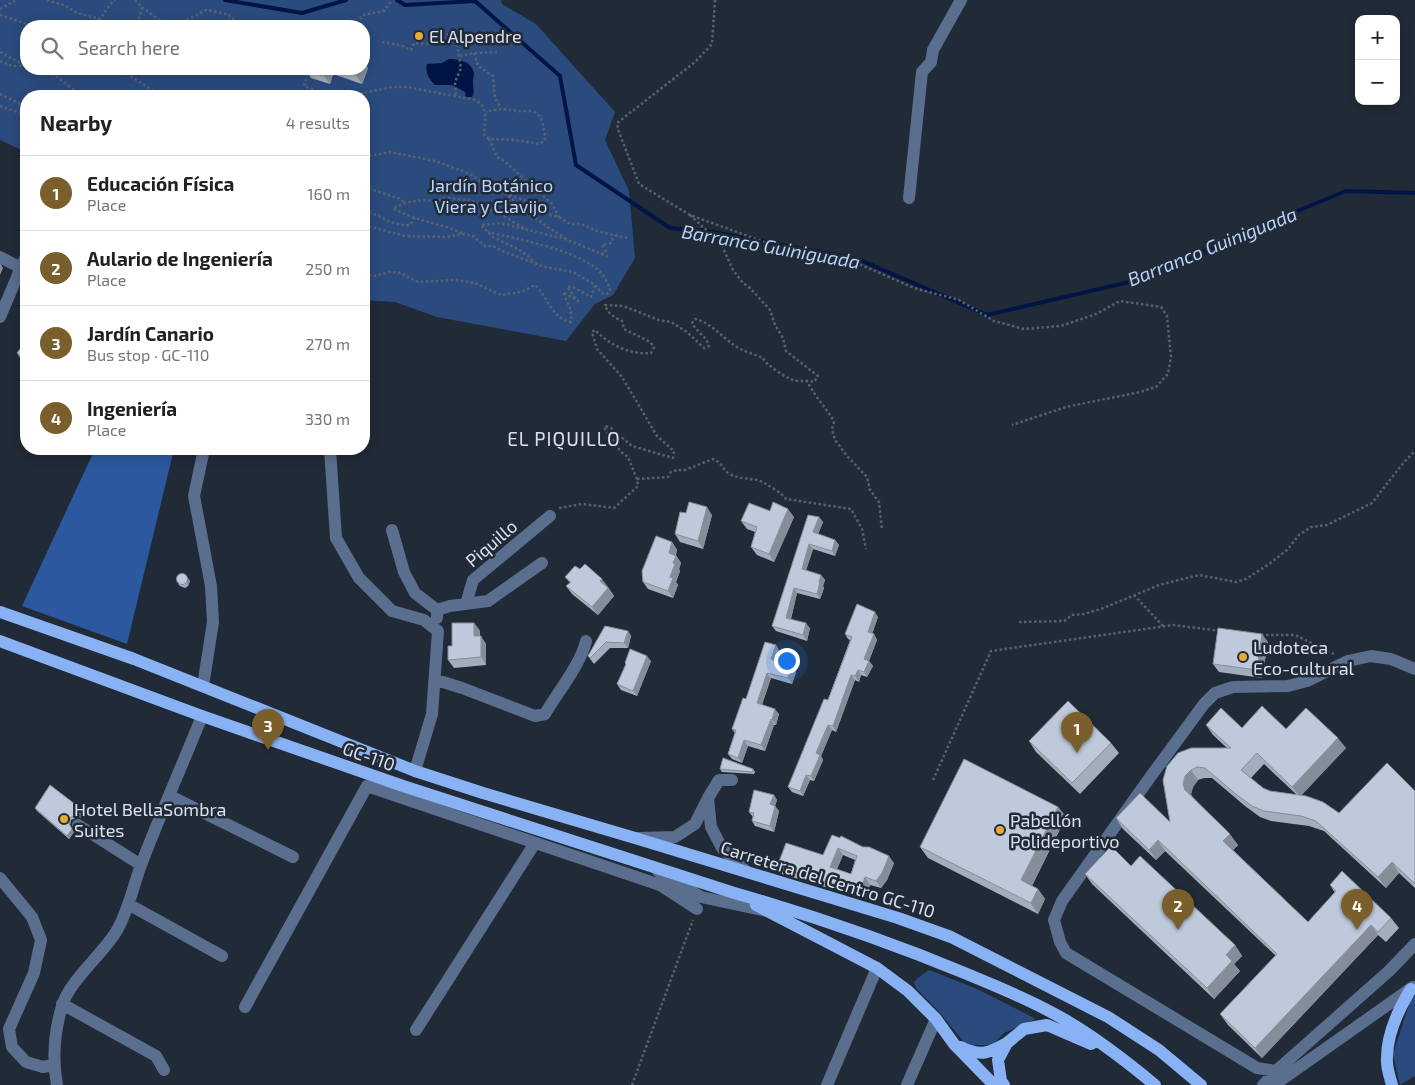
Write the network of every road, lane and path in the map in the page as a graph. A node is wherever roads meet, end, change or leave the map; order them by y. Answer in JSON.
{"nodes":[{"id":1,"x":16,"y":0,"type":"edge"},
{"id":2,"x":47,"y":0,"type":"edge"},
{"id":3,"x":115,"y":0,"type":"edge"},
{"id":4,"x":135,"y":0,"type":"edge"},
{"id":5,"x":392,"y":0,"type":"edge"},
{"id":6,"x":714,"y":0,"type":"edge"},
{"id":7,"x":961,"y":0,"type":"edge"},
{"id":8,"x":142,"y":8,"type":"junction"},
{"id":9,"x":0,"y":9,"type":"edge"},
{"id":10,"x":0,"y":15,"type":"edge"},
{"id":11,"x":100,"y":18,"type":"joint"},
{"id":12,"x":360,"y":19,"type":"dead end"},
{"id":13,"x":139,"y":20,"type":"edge"},
{"id":14,"x":159,"y":20,"type":"edge"},
{"id":15,"x":187,"y":20,"type":"edge"},
{"id":16,"x":235,"y":20,"type":"edge"},
{"id":17,"x":20,"y":22,"type":"edge"},
{"id":18,"x":382,"y":42,"type":"dead end"},
{"id":19,"x":0,"y":52,"type":"edge"},
{"id":20,"x":497,"y":52,"type":"dead end"},
{"id":21,"x":474,"y":53,"type":"junction"},
{"id":22,"x":460,"y":58,"type":"junction"},
{"id":23,"x":0,"y":61,"type":"edge"},
{"id":24,"x":20,"y":63,"type":"edge"},
{"id":25,"x":20,"y":66,"type":"edge"},
{"id":26,"x":53,"y":75,"type":"edge"},
{"id":27,"x":133,"y":75,"type":"edge"},
{"id":28,"x":307,"y":75,"type":"edge"},
{"id":29,"x":74,"y":90,"type":"edge"},
{"id":30,"x":153,"y":90,"type":"edge"},
{"id":31,"x":314,"y":90,"type":"edge"},
{"id":32,"x":370,"y":92,"type":"edge"},
{"id":33,"x":0,"y":94,"type":"edge"},
{"id":34,"x":456,"y":97,"type":"junction"},
{"id":35,"x":20,"y":104,"type":"edge"},
{"id":36,"x":0,"y":106,"type":"edge"},
{"id":37,"x":501,"y":108,"type":"junction"},
{"id":38,"x":20,"y":112,"type":"edge"},
{"id":39,"x":486,"y":112,"type":"junction"},
{"id":40,"x":489,"y":139,"type":"junction"},
{"id":41,"x":370,"y":156,"type":"edge"},
{"id":42,"x":370,"y":189,"type":"edge"},
{"id":43,"x":505,"y":194,"type":"junction"},
{"id":44,"x":909,"y":198,"type":"dead end"},
{"id":45,"x":405,"y":203,"type":"junction"},
{"id":46,"x":370,"y":212,"type":"edge"},
{"id":47,"x":690,"y":215,"type":"junction"},
{"id":48,"x":415,"y":217,"type":"junction"},
{"id":49,"x":559,"y":217,"type":"junction"},
{"id":50,"x":370,"y":227,"type":"edge"},
{"id":51,"x":525,"y":229,"type":"junction"},
{"id":52,"x":488,"y":232,"type":"junction"},
{"id":53,"x":464,"y":234,"type":"junction"},
{"id":54,"x":614,"y":235,"type":"junction"},
{"id":55,"x":627,"y":238,"type":"dead end"},
{"id":56,"x":568,"y":240,"type":"junction"},
{"id":57,"x":601,"y":254,"type":"junction"},
{"id":58,"x":0,"y":257,"type":"edge"},
{"id":59,"x":609,"y":257,"type":"dead end"},
{"id":60,"x":20,"y":261,"type":"edge"},
{"id":61,"x":535,"y":262,"type":"junction"},
{"id":62,"x":20,"y":271,"type":"edge"},
{"id":63,"x":370,"y":275,"type":"edge"},
{"id":64,"x":595,"y":285,"type":"junction"},
{"id":65,"x":0,"y":316,"type":"edge"},
{"id":66,"x":806,"y":380,"type":"junction"},
{"id":67,"x":1012,"y":425,"type":"dead end"},
{"id":68,"x":1415,"y":451,"type":"edge"},
{"id":69,"x":203,"y":455,"type":"edge"},
{"id":70,"x":330,"y":455,"type":"edge"},
{"id":71,"x":637,"y":479,"type":"junction"},
{"id":72,"x":550,"y":516,"type":"joint"},
{"id":73,"x":392,"y":530,"type":"dead end"},
{"id":74,"x":882,"y":530,"type":"dead end"},
{"id":75,"x":866,"y":550,"type":"dead end"},
{"id":76,"x":542,"y":563,"type":"dead end"},
{"id":77,"x":1134,"y":595,"type":"junction"},
{"id":78,"x":466,"y":604,"type":"junction"},
{"id":79,"x":437,"y":610,"type":"junction"},
{"id":80,"x":0,"y":612,"type":"edge"},
{"id":81,"x":1020,"y":622,"type":"dead end"},
{"id":82,"x":1163,"y":626,"type":"junction"},
{"id":83,"x":438,"y":630,"type":"junction"},
{"id":84,"x":1225,"y":632,"type":"edge"},
{"id":85,"x":1260,"y":635,"type":"edge"},
{"id":86,"x":0,"y":641,"type":"edge"},
{"id":87,"x":586,"y":641,"type":"dead end"},
{"id":88,"x":1348,"y":661,"type":"junction"},
{"id":89,"x":1415,"y":669,"type":"edge"},
{"id":90,"x":434,"y":682,"type":"junction"},
{"id":91,"x":203,"y":686,"type":"junction"},
{"id":92,"x":202,"y":716,"type":"junction"},
{"id":93,"x":415,"y":770,"type":"junction"},
{"id":94,"x":732,"y":780,"type":"dead end"},
{"id":95,"x":933,"y":780,"type":"dead end"},
{"id":96,"x":170,"y":796,"type":"junction"},
{"id":97,"x":708,"y":798,"type":"junction"},
{"id":98,"x":78,"y":825,"type":"dead end"},
{"id":99,"x":635,"y":838,"type":"junction"},
{"id":100,"x":534,"y":843,"type":"junction"},
{"id":101,"x":293,"y":857,"type":"dead end"},
{"id":102,"x":141,"y":864,"type":"junction"},
{"id":103,"x":647,"y":865,"type":"junction"},
{"id":104,"x":748,"y":872,"type":"junction"},
{"id":105,"x":0,"y":878,"type":"edge"},
{"id":106,"x":731,"y":892,"type":"junction"},
{"id":107,"x":128,"y":904,"type":"junction"},
{"id":108,"x":697,"y":909,"type":"joint"},
{"id":109,"x":770,"y":912,"type":"junction"},
{"id":110,"x":1415,"y":944,"type":"edge"},
{"id":111,"x":222,"y":956,"type":"dead end"},
{"id":112,"x":878,"y":968,"type":"junction"},
{"id":113,"x":1413,"y":987,"type":"edge"},
{"id":114,"x":62,"y":1004,"type":"junction"},
{"id":115,"x":245,"y":1008,"type":"dead end"},
{"id":116,"x":936,"y":1019,"type":"junction"},
{"id":117,"x":416,"y":1030,"type":"dead end"},
{"id":118,"x":1007,"y":1043,"type":"junction"},
{"id":119,"x":954,"y":1044,"type":"junction"},
{"id":120,"x":1120,"y":1056,"type":"junction"},
{"id":121,"x":53,"y":1065,"type":"junction"},
{"id":122,"x":164,"y":1070,"type":"dead end"},
{"id":123,"x":1276,"y":1071,"type":"junction"},
{"id":124,"x":57,"y":1085,"type":"edge"},
{"id":125,"x":632,"y":1085,"type":"edge"},
{"id":126,"x":827,"y":1085,"type":"edge"},
{"id":127,"x":907,"y":1085,"type":"edge"},
{"id":128,"x":994,"y":1085,"type":"edge"},
{"id":129,"x":1004,"y":1085,"type":"edge"},
{"id":130,"x":1156,"y":1085,"type":"edge"},
{"id":131,"x":1201,"y":1085,"type":"edge"},
{"id":132,"x":1263,"y":1085,"type":"edge"},
{"id":133,"x":1274,"y":1085,"type":"edge"},
{"id":134,"x":1392,"y":1085,"type":"edge"}],
"edges":[{"from":1,"to":9,"type":"path"},
{"from":2,"to":11,"type":"path"},
{"from":3,"to":11,"type":"path"},
{"from":4,"to":8,"type":"path"},
{"from":5,"to":12,"type":"path"},
{"from":6,"to":47,"type":"path"},
{"from":7,"to":44,"type":"street"},
{"from":8,"to":13,"type":"path"},
{"from":8,"to":14,"type":"path"},
{"from":10,"to":17,"type":"path"},
{"from":15,"to":16,"type":"path"},
{"from":18,"to":22,"type":"path"},
{"from":19,"to":24,"type":"path"},
{"from":20,"to":21,"type":"path"},
{"from":21,"to":22,"type":"path"},
{"from":21,"to":37,"type":"path"},
{"from":22,"to":34,"type":"path"},
{"from":23,"to":25,"type":"path"},
{"from":26,"to":29,"type":"path"},
{"from":27,"to":30,"type":"path"},
{"from":28,"to":31,"type":"path"},
{"from":32,"to":34,"type":"path"},
{"from":33,"to":35,"type":"path"},
{"from":34,"to":39,"type":"path"},
{"from":36,"to":38,"type":"path"},
{"from":37,"to":39,"type":"path"},
{"from":37,"to":40,"type":"path"},
{"from":39,"to":40,"type":"path"},
{"from":40,"to":49,"type":"path"},
{"from":41,"to":43,"type":"path"},
{"from":42,"to":45,"type":"path"},
{"from":43,"to":49,"type":"path"},
{"from":43,"to":56,"type":"path"},
{"from":45,"to":48,"type":"path"},
{"from":45,"to":51,"type":"path"},
{"from":46,"to":48,"type":"path"},
{"from":47,"to":66,"type":"path"},
{"from":47,"to":67,"type":"path"},
{"from":48,"to":53,"type":"path"},
{"from":49,"to":54,"type":"path"},
{"from":50,"to":53,"type":"path"},
{"from":51,"to":52,"type":"path"},
{"from":51,"to":56,"type":"path"},
{"from":52,"to":61,"type":"path"},
{"from":52,"to":64,"type":"path"},
{"from":53,"to":61,"type":"path"},
{"from":54,"to":55,"type":"path"},
{"from":54,"to":57,"type":"path"},
{"from":56,"to":57,"type":"path"},
{"from":57,"to":59,"type":"path"},
{"from":58,"to":60,"type":"street"},
{"from":61,"to":64,"type":"path"},
{"from":62,"to":65,"type":"street"},
{"from":63,"to":64,"type":"path"},
{"from":66,"to":71,"type":"path"},
{"from":66,"to":74,"type":"path"},
{"from":68,"to":77,"type":"path"},
{"from":69,"to":91,"type":"street"},
{"from":70,"to":83,"type":"street"},
{"from":71,"to":72,"type":"path"},
{"from":71,"to":75,"type":"path"},
{"from":72,"to":78,"type":"street","name":"Piquillo"},
{"from":73,"to":79,"type":"street"},
{"from":76,"to":78,"type":"street"},
{"from":77,"to":81,"type":"path"},
{"from":77,"to":82,"type":"path"},
{"from":78,"to":79,"type":"street"},
{"from":79,"to":83,"type":"street"},
{"from":80,"to":91,"type":"main road","name":"GC-110","number":"GC-110"},
{"from":82,"to":84,"type":"path"},
{"from":82,"to":95,"type":"path"},
{"from":83,"to":90,"type":"street"},
{"from":85,"to":88,"type":"path"},
{"from":86,"to":92,"type":"main road","name":"GC-110","number":"GC-110"},
{"from":87,"to":90,"type":"street"},
{"from":88,"to":89,"type":"street"},
{"from":88,"to":123,"type":"street"},
{"from":90,"to":93,"type":"street"},
{"from":91,"to":93,"type":"main road","name":"GC-110","number":"GC-110"},
{"from":92,"to":96,"type":"street"},
{"from":92,"to":103,"type":"main road","name":"GC-110","number":"GC-110"},
{"from":93,"to":99,"type":"main road","name":"Carretera del Centro GC-110","number":"GC-110"},
{"from":94,"to":97,"type":"street"},
{"from":96,"to":101,"type":"street"},
{"from":96,"to":102,"type":"street"},
{"from":97,"to":99,"type":"street"},
{"from":97,"to":104,"type":"street"},
{"from":98,"to":102,"type":"street"},
{"from":99,"to":104,"type":"main road","name":"Carretera del Centro GC-110","number":"GC-110"},
{"from":100,"to":108,"type":"street"},
{"from":100,"to":115,"type":"street"},
{"from":100,"to":117,"type":"street"},
{"from":102,"to":107,"type":"street"},
{"from":103,"to":106,"type":"main road","name":"GC-110","number":"GC-110"},
{"from":103,"to":109,"type":"street"},
{"from":104,"to":131,"type":"main road","name":"Carretera del Centro GC-110","number":"GC-110"},
{"from":105,"to":121,"type":"street"},
{"from":106,"to":109,"type":"main road"},
{"from":106,"to":120,"type":"main road","number":"GC-110"},
{"from":107,"to":111,"type":"street"},
{"from":107,"to":114,"type":"street"},
{"from":108,"to":125,"type":"path"},
{"from":109,"to":112,"type":"main road"},
{"from":110,"to":123,"type":"street"},
{"from":112,"to":116,"type":"main road"},
{"from":112,"to":126,"type":"street"},
{"from":113,"to":133,"type":"street"},
{"from":113,"to":134,"type":"main road"},
{"from":114,"to":121,"type":"street"},
{"from":114,"to":122,"type":"street"},
{"from":116,"to":119,"type":"main road"},
{"from":116,"to":127,"type":"street"},
{"from":118,"to":119,"type":"main road"},
{"from":118,"to":120,"type":"main road"},
{"from":118,"to":129,"type":"main road"},
{"from":119,"to":128,"type":"main road"},
{"from":120,"to":130,"type":"main road","number":"GC-110"},
{"from":121,"to":124,"type":"street"},
{"from":123,"to":132,"type":"street"}]}
